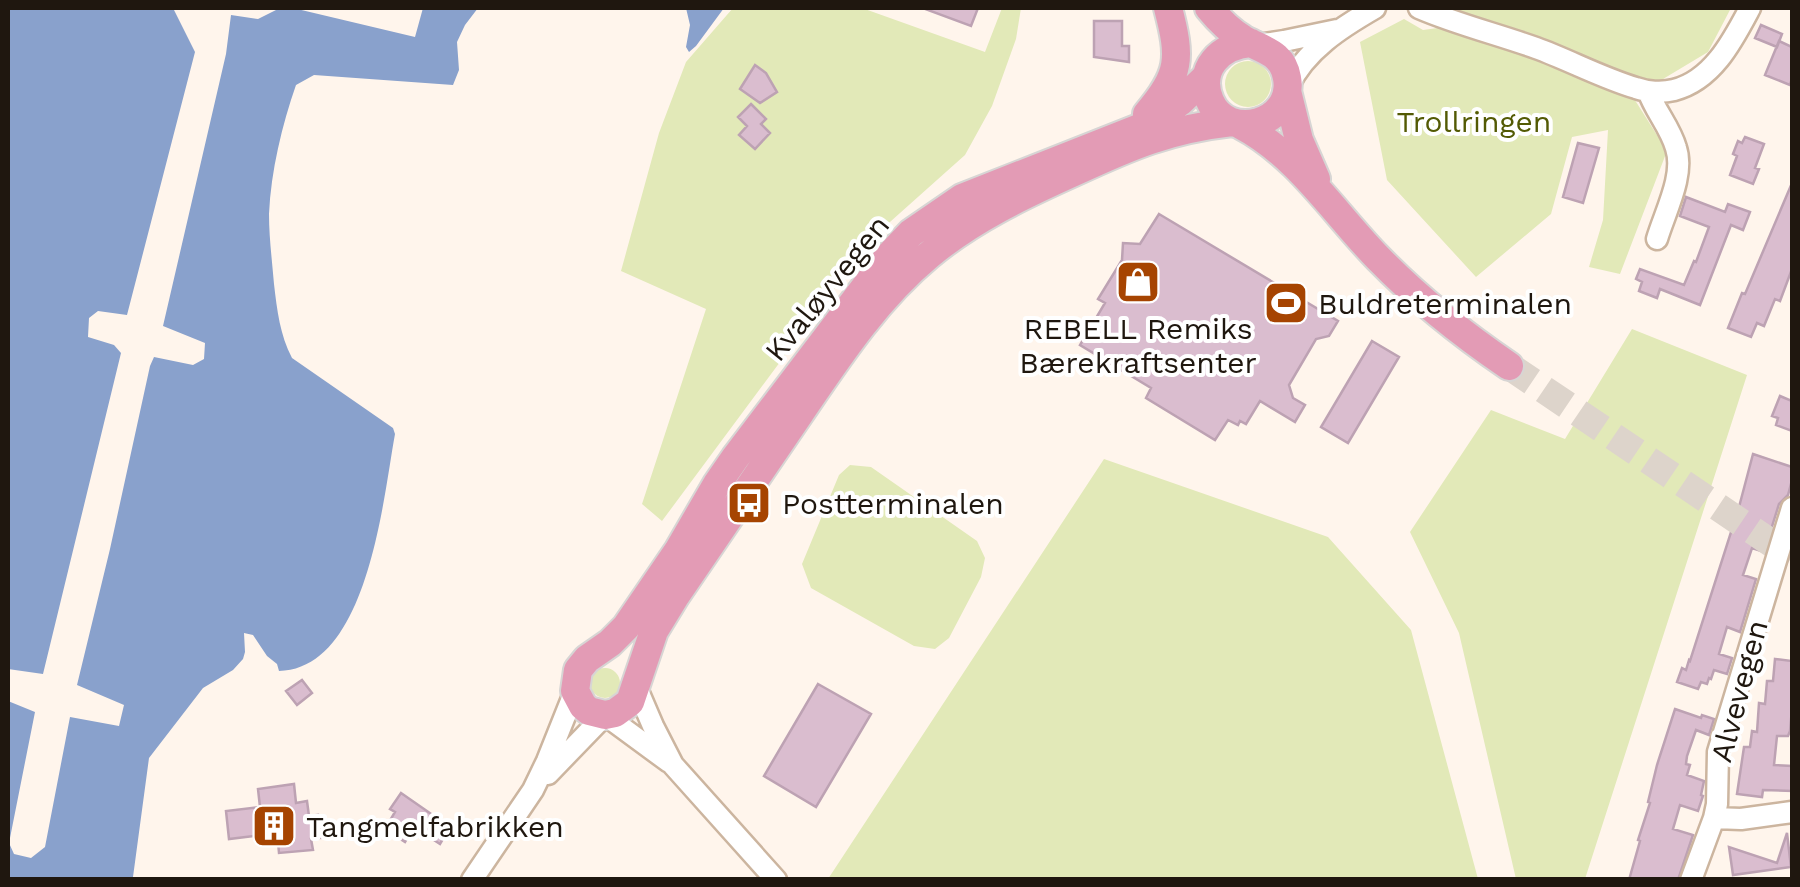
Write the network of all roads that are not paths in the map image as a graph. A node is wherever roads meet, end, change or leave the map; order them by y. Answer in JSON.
{"nodes":[{"id":1,"x":1168,"y":8,"type":"edge"},
{"id":2,"x":1177,"y":8,"type":"edge"},
{"id":3,"x":1208,"y":8,"type":"edge"},
{"id":4,"x":1375,"y":8,"type":"edge"},
{"id":5,"x":1419,"y":8,"type":"edge"},
{"id":6,"x":1750,"y":8,"type":"edge"},
{"id":7,"x":1337,"y":30,"type":"junction"},
{"id":8,"x":1254,"y":44,"type":"junction"},
{"id":9,"x":1207,"y":73,"type":"junction"},
{"id":10,"x":1287,"y":89,"type":"junction"},
{"id":11,"x":1648,"y":91,"type":"junction"},
{"id":12,"x":1236,"y":123,"type":"junction"},
{"id":13,"x":1128,"y":133,"type":"junction"},
{"id":14,"x":1322,"y":194,"type":"junction"},
{"id":15,"x":1657,"y":239,"type":"dead end"},
{"id":16,"x":1509,"y":366,"type":"tunnel mouth"},
{"id":17,"x":1792,"y":508,"type":"edge"},
{"id":18,"x":594,"y":656,"type":"junction"},
{"id":19,"x":635,"y":684,"type":"junction"},
{"id":20,"x":575,"y":691,"type":"junction"},
{"id":21,"x":605,"y":715,"type":"junction"},
{"id":22,"x":674,"y":765,"type":"junction"},
{"id":23,"x":533,"y":790,"type":"junction"},
{"id":24,"x":1792,"y":812,"type":"edge"},
{"id":25,"x":1714,"y":818,"type":"junction"},
{"id":26,"x":472,"y":880,"type":"edge"},
{"id":27,"x":776,"y":880,"type":"edge"},
{"id":28,"x":1691,"y":880,"type":"edge"}],
"edges":[{"from":1,"to":13,"type":"main road"},
{"from":2,"to":9,"type":"main road"},
{"from":3,"to":8,"type":"main road"},
{"from":4,"to":7,"type":"street"},
{"from":5,"to":11,"type":"street"},
{"from":6,"to":11,"type":"street"},
{"from":7,"to":8,"type":"street"},
{"from":7,"to":10,"type":"street"},
{"from":8,"to":9,"type":"main road"},
{"from":8,"to":10,"type":"main road"},
{"from":9,"to":12,"type":"main road"},
{"from":9,"to":13,"type":"main road","name":"Kvaløyvegen"},
{"from":10,"to":12,"type":"main road"},
{"from":10,"to":14,"type":"main road"},
{"from":11,"to":15,"type":"street"},
{"from":12,"to":14,"type":"main road"},
{"from":12,"to":19,"type":"main road","name":"Kvaløyvegen"},
{"from":13,"to":18,"type":"main road","name":"Kvaløyvegen"},
{"from":14,"to":16,"type":"main road"},
{"from":17,"to":25,"type":"street","name":"Alvevegen"},
{"from":18,"to":19,"type":"main road"},
{"from":18,"to":20,"type":"main road"},
{"from":19,"to":21,"type":"main road"},
{"from":19,"to":22,"type":"street"},
{"from":20,"to":21,"type":"main road"},
{"from":20,"to":23,"type":"street"},
{"from":21,"to":22,"type":"street"},
{"from":21,"to":23,"type":"street"},
{"from":22,"to":27,"type":"street"},
{"from":23,"to":26,"type":"street"},
{"from":24,"to":25,"type":"street"},
{"from":25,"to":28,"type":"street","name":"Alvevegen"}]}
